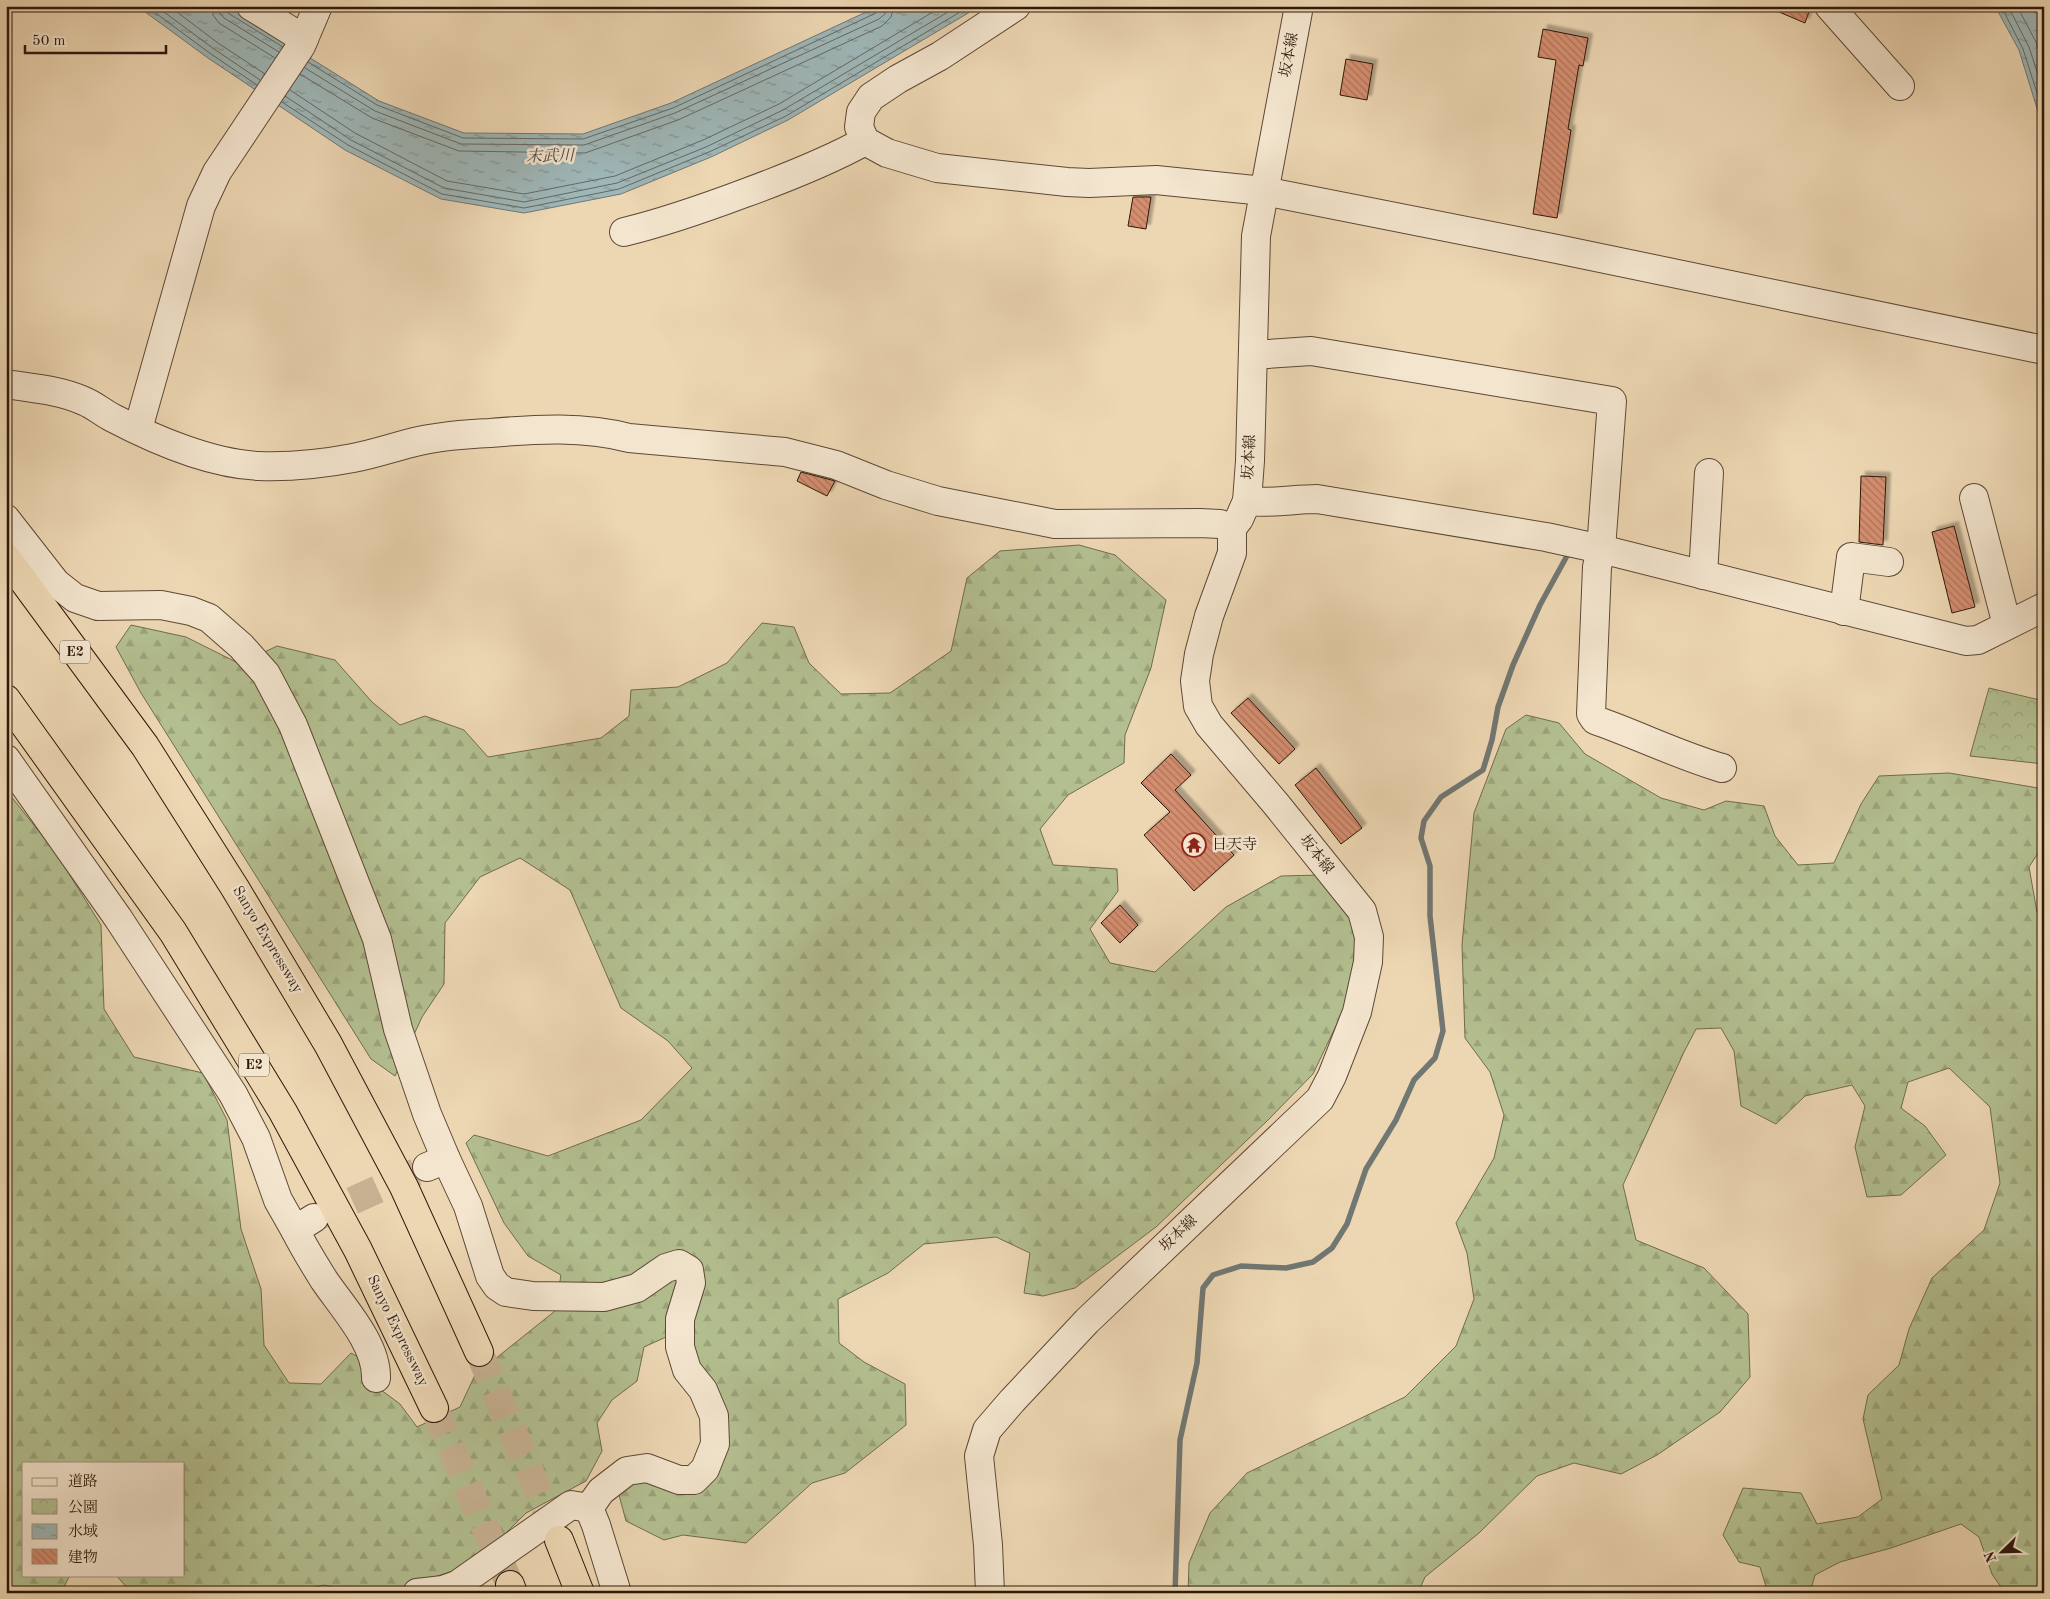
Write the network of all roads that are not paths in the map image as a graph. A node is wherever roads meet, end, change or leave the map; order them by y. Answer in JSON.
{"nodes":[{"id":1,"x":250,"y":6,"type":"edge"},
{"id":2,"x":318,"y":6,"type":"edge"},
{"id":3,"x":1016,"y":6,"type":"edge"},
{"id":4,"x":1299,"y":6,"type":"edge"},
{"id":5,"x":1829,"y":6,"type":"edge"},
{"id":6,"x":303,"y":42,"type":"junction"},
{"id":7,"x":1900,"y":86,"type":"dead end"},
{"id":8,"x":865,"y":141,"type":"junction"},
{"id":9,"x":1264,"y":191,"type":"junction"},
{"id":10,"x":624,"y":232,"type":"dead end"},
{"id":11,"x":2044,"y":350,"type":"edge"},
{"id":12,"x":1254,"y":355,"type":"junction"},
{"id":13,"x":6,"y":384,"type":"edge"},
{"id":14,"x":138,"y":429,"type":"junction"},
{"id":15,"x":1709,"y":473,"type":"dead end"},
{"id":16,"x":1974,"y":498,"type":"dead end"},
{"id":17,"x":1247,"y":501,"type":"junction"},
{"id":18,"x":6,"y":519,"type":"edge"},
{"id":19,"x":1232,"y":528,"type":"junction"},
{"id":20,"x":6,"y":557,"type":"edge"},
{"id":21,"x":1599,"y":557,"type":"junction"},
{"id":22,"x":1889,"y":562,"type":"dead end"},
{"id":23,"x":1703,"y":575,"type":"junction"},
{"id":24,"x":2044,"y":607,"type":"edge"},
{"id":25,"x":1844,"y":611,"type":"junction"},
{"id":26,"x":2008,"y":625,"type":"junction"},
{"id":27,"x":6,"y":699,"type":"edge"},
{"id":28,"x":6,"y":759,"type":"edge"},
{"id":29,"x":1722,"y":768,"type":"dead end"},
{"id":30,"x":480,"y":1352,"type":"tunnel mouth"},
{"id":31,"x":376,"y":1378,"type":"dead end"},
{"id":32,"x":434,"y":1408,"type":"tunnel mouth"},
{"id":33,"x":590,"y":1508,"type":"junction"},
{"id":34,"x":559,"y":1540,"type":"tunnel mouth"},
{"id":35,"x":459,"y":1589,"type":"edge"},
{"id":36,"x":417,"y":1593,"type":"edge"},
{"id":37,"x":580,"y":1593,"type":"edge"},
{"id":38,"x":617,"y":1593,"type":"edge"},
{"id":39,"x":990,"y":1593,"type":"edge"}],
"edges":[{"from":1,"to":6,"type":"street"},
{"from":2,"to":6,"type":"street"},
{"from":3,"to":8,"type":"street"},
{"from":4,"to":9,"type":"street","name":"坂本線"},
{"from":5,"to":7,"type":"street"},
{"from":6,"to":14,"type":"street"},
{"from":8,"to":9,"type":"street"},
{"from":8,"to":10,"type":"street"},
{"from":9,"to":11,"type":"street"},
{"from":9,"to":12,"type":"street","name":"坂本線"},
{"from":12,"to":17,"type":"street","name":"坂本線"},
{"from":12,"to":21,"type":"street"},
{"from":13,"to":14,"type":"street"},
{"from":14,"to":19,"type":"street"},
{"from":15,"to":23,"type":"street"},
{"from":16,"to":26,"type":"street"},
{"from":17,"to":19,"type":"street","name":"坂本線"},
{"from":17,"to":21,"type":"street"},
{"from":18,"to":33,"type":"street"},
{"from":19,"to":39,"type":"street","name":"坂本線"},
{"from":20,"to":30,"type":"highway","name":"Sanyo Expressway","number":"E2"},
{"from":21,"to":23,"type":"street"},
{"from":21,"to":29,"type":"street"},
{"from":22,"to":25,"type":"street"},
{"from":23,"to":25,"type":"street"},
{"from":24,"to":26,"type":"street"},
{"from":25,"to":26,"type":"street"},
{"from":27,"to":32,"type":"highway","name":"Sanyo Expressway","number":"E2"},
{"from":28,"to":31,"type":"street"},
{"from":33,"to":35,"type":"street"},
{"from":33,"to":38,"type":"street"},
{"from":34,"to":37,"type":"highway"},
{"from":35,"to":36,"type":"street"}]}
